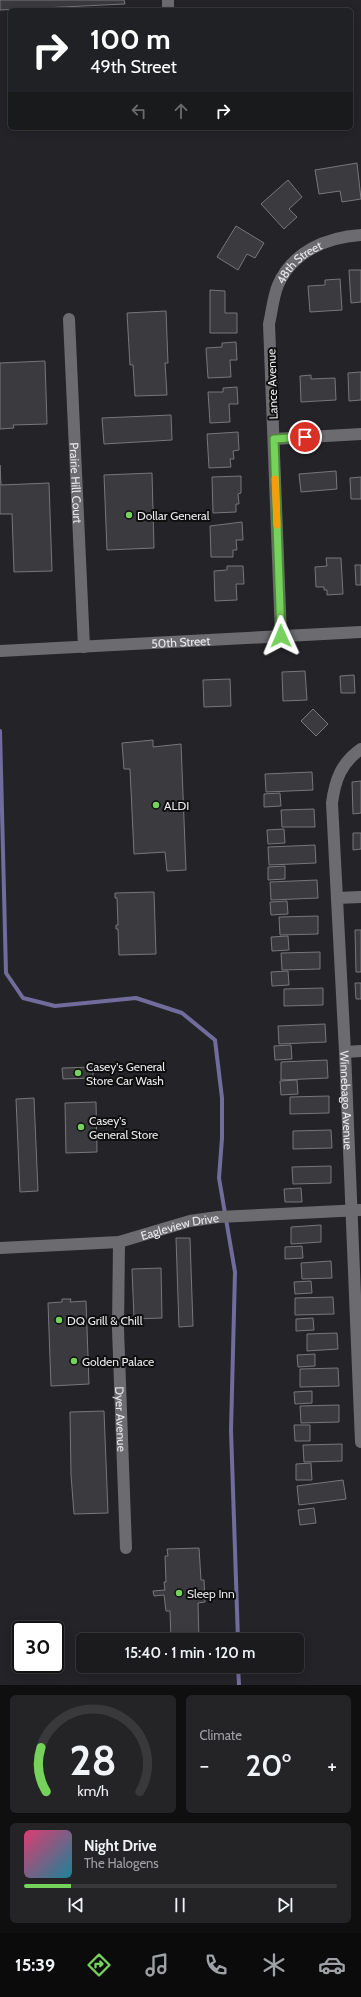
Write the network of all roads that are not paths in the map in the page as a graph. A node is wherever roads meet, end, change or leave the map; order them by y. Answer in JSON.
{"nodes":[{"id":1,"x":361,"y":235,"type":"edge"},
{"id":2,"x":69,"y":320,"type":"dead end"},
{"id":3,"x":270,"y":324,"type":"joint"},
{"id":4,"x":361,"y":434,"type":"edge"},
{"id":5,"x":274,"y":439,"type":"junction"},
{"id":6,"x":361,"y":632,"type":"edge"},
{"id":7,"x":281,"y":636,"type":"junction"},
{"id":8,"x":84,"y":647,"type":"junction"},
{"id":9,"x":0,"y":651,"type":"edge"},
{"id":10,"x":361,"y":749,"type":"edge"},
{"id":11,"x":361,"y":896,"type":"edge"},
{"id":12,"x":337,"y":898,"type":"junction"},
{"id":13,"x":361,"y":1051,"type":"edge"},
{"id":14,"x":345,"y":1052,"type":"junction"},
{"id":15,"x":356,"y":1210,"type":"edge"},
{"id":16,"x":119,"y":1242,"type":"junction"},
{"id":17,"x":0,"y":1248,"type":"edge"},
{"id":18,"x":359,"y":1366,"type":"edge"},
{"id":19,"x":361,"y":1442,"type":"edge"},
{"id":20,"x":126,"y":1548,"type":"dead end"}],
"edges":[{"from":1,"to":3,"type":"street","name":"48th Street"},
{"from":2,"to":8,"type":"street","name":"Prairie Hill Court"},
{"from":3,"to":5,"type":"street","name":"Lance Avenue"},
{"from":4,"to":5,"type":"street"},
{"from":5,"to":7,"type":"street","name":"Lance Avenue"},
{"from":6,"to":7,"type":"street","name":"50th Street"},
{"from":7,"to":8,"type":"street","name":"50th Street"},
{"from":8,"to":9,"type":"street","name":"50th Street"},
{"from":10,"to":12,"type":"street","name":"Winnebago Avenue"},
{"from":11,"to":12,"type":"street"},
{"from":12,"to":14,"type":"street","name":"Winnebago Avenue"},
{"from":13,"to":14,"type":"street"},
{"from":14,"to":15,"type":"street","name":"Winnebago Avenue"},
{"from":15,"to":16,"type":"street","name":"Eagleview Drive"},
{"from":15,"to":18,"type":"street","name":"Winnebago Avenue"},
{"from":16,"to":17,"type":"street","name":"Eagleview Drive"},
{"from":16,"to":20,"type":"street","name":"Dyer Avenue"},
{"from":18,"to":19,"type":"street","name":"Winnebago Avenue"}]}
